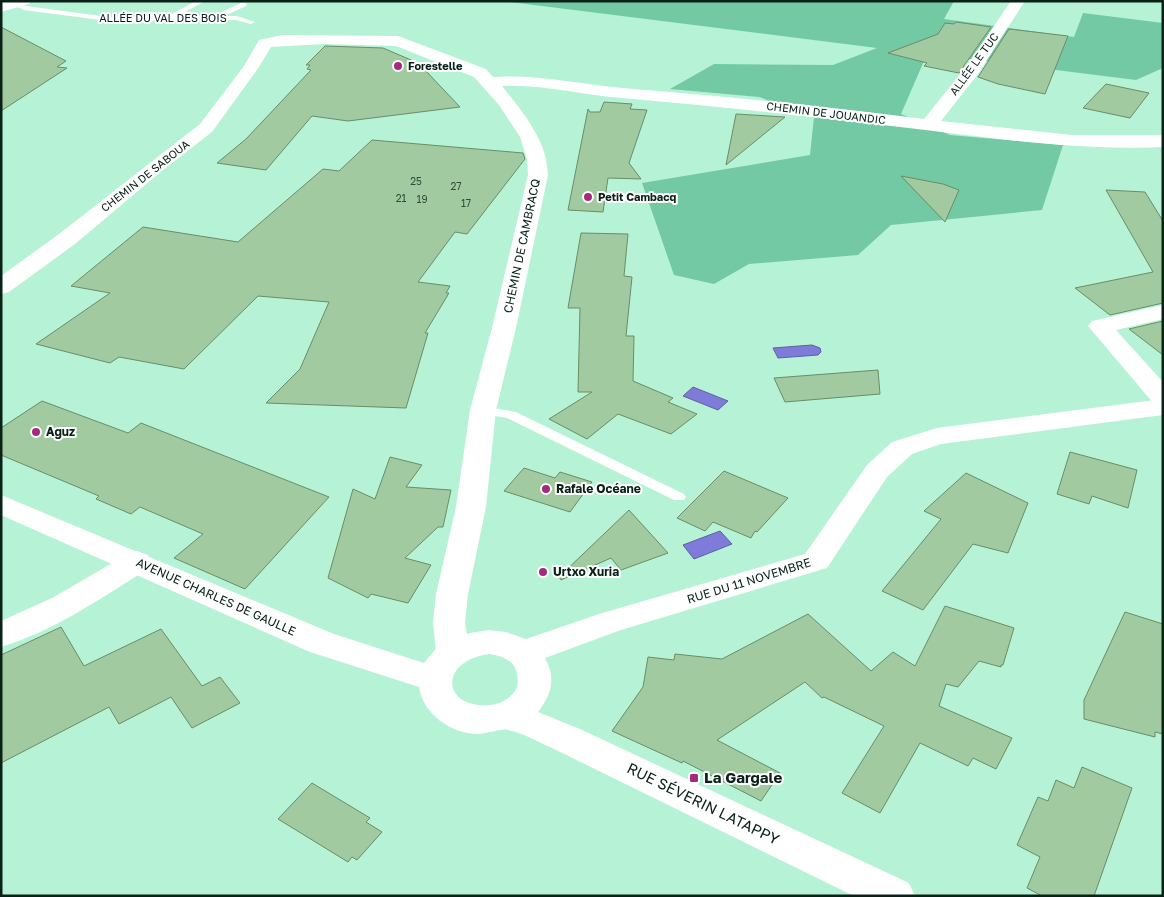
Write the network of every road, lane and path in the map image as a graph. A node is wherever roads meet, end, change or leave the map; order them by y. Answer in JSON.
{"nodes":[{"id":1,"x":202,"y":1,"type":"edge"},
{"id":2,"x":1018,"y":1,"type":"edge"},
{"id":3,"x":12,"y":4,"type":"edge"},
{"id":4,"x":243,"y":4,"type":"dead end"},
{"id":5,"x":213,"y":18,"type":"junction"},
{"id":6,"x":166,"y":19,"type":"junction"},
{"id":7,"x":251,"y":22,"type":"dead end"},
{"id":8,"x":265,"y":43,"type":"joint"},
{"id":9,"x":490,"y":82,"type":"junction"},
{"id":10,"x":929,"y":125,"type":"junction"},
{"id":11,"x":1163,"y":142,"type":"edge"},
{"id":12,"x":1,"y":287,"type":"edge"},
{"id":13,"x":1163,"y":312,"type":"edge"},
{"id":14,"x":1163,"y":398,"type":"edge"},
{"id":15,"x":1163,"y":407,"type":"edge"},
{"id":16,"x":483,"y":410,"type":"junction"},
{"id":17,"x":679,"y":497,"type":"dead end"},
{"id":18,"x":1,"y":504,"type":"edge"},
{"id":19,"x":137,"y":562,"type":"junction"},
{"id":20,"x":1,"y":635,"type":"edge"},
{"id":21,"x":523,"y":653,"type":"junction"},
{"id":22,"x":444,"y":666,"type":"junction"},
{"id":23,"x":509,"y":715,"type":"junction"},
{"id":24,"x":896,"y":896,"type":"edge"}],
"edges":[{"from":1,"to":6,"type":"lane"},
{"from":2,"to":10,"type":"street","name":"ALLÉE LE TUC"},
{"from":3,"to":6,"type":"lane","name":"ALLÉE DU VAL DES BOIS"},
{"from":4,"to":5,"type":"lane"},
{"from":5,"to":6,"type":"lane","name":"ALLÉE DU VAL DES BOIS"},
{"from":5,"to":7,"type":"lane","name":"ALLÉE DU VAL DES BOIS"},
{"from":8,"to":9,"type":"street","name":"CHEMIN DE CAMBRACQ"},
{"from":8,"to":12,"type":"street","name":"CHEMIN DE SABOUA"},
{"from":9,"to":10,"type":"street","name":"CHEMIN DE JOUANDIC"},
{"from":9,"to":16,"type":"street","name":"CHEMIN DE CAMBRACQ"},
{"from":10,"to":11,"type":"street","name":"CHEMIN DE JOUANDIC"},
{"from":13,"to":14,"type":"street"},
{"from":15,"to":21,"type":"street","name":"RUE DU 11 NOVEMBRE"},
{"from":16,"to":17,"type":"lane"},
{"from":16,"to":22,"type":"street","name":"CHEMIN DE CAMBRACQ"},
{"from":18,"to":19,"type":"street","name":"AVENUE CHARLES DE GAULLE"},
{"from":19,"to":20,"type":"street"},
{"from":19,"to":22,"type":"street","name":"AVENUE CHARLES DE GAULLE"},
{"from":21,"to":22,"type":"street"},
{"from":21,"to":23,"type":"street"},
{"from":22,"to":23,"type":"street"},
{"from":23,"to":24,"type":"street","name":"RUE SÉVERIN LATAPPY"}]}
